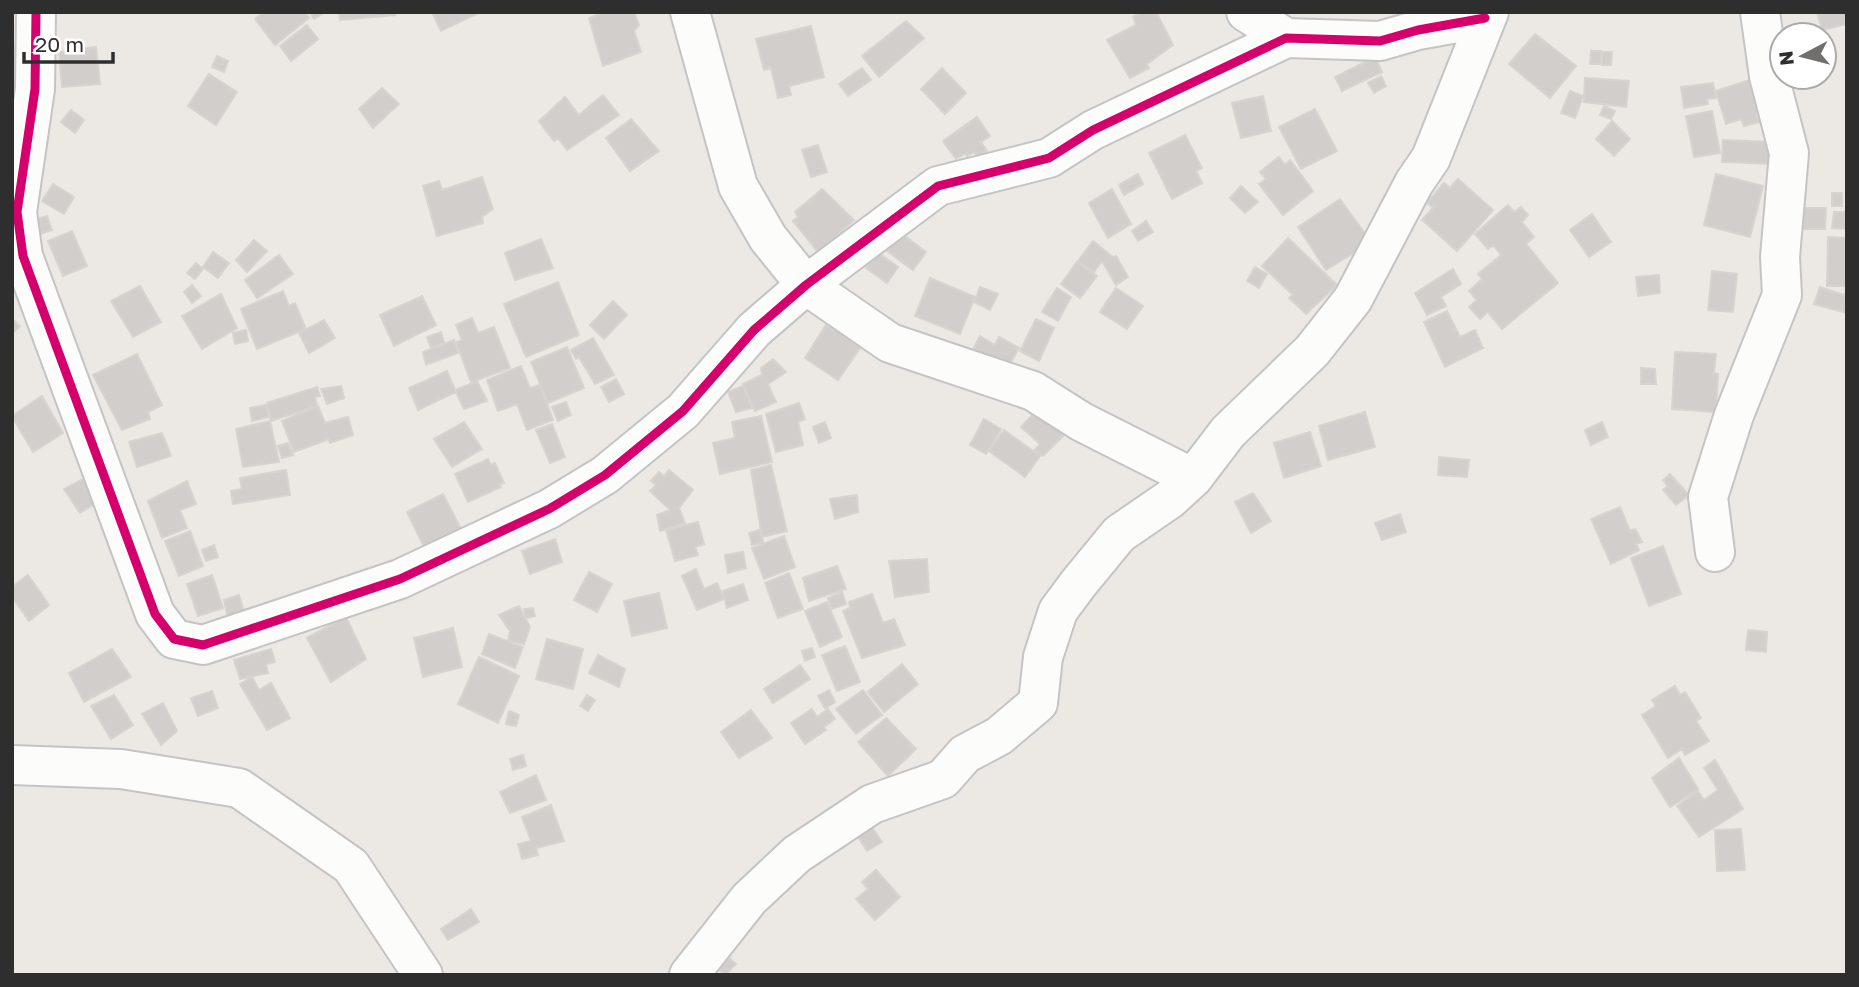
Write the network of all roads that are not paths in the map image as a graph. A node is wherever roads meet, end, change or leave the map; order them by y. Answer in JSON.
{"nodes":[{"id":1,"x":36,"y":12,"type":"edge"},
{"id":2,"x":690,"y":12,"type":"edge"},
{"id":3,"x":1246,"y":12,"type":"edge"},
{"id":4,"x":1760,"y":12,"type":"edge"},
{"id":5,"x":1487,"y":15,"type":"edge"},
{"id":6,"x":1286,"y":38,"type":"junction"},
{"id":7,"x":806,"y":285,"type":"junction"},
{"id":8,"x":1193,"y":478,"type":"junction"},
{"id":9,"x":1714,"y":552,"type":"dead end"},
{"id":10,"x":12,"y":765,"type":"edge"},
{"id":11,"x":423,"y":975,"type":"edge"},
{"id":12,"x":689,"y":975,"type":"edge"}],
"edges":[{"from":1,"to":7,"type":"street"},
{"from":2,"to":7,"type":"street"},
{"from":3,"to":6,"type":"street"},
{"from":4,"to":9,"type":"street"},
{"from":5,"to":6,"type":"street"},
{"from":5,"to":8,"type":"street"},
{"from":6,"to":7,"type":"street"},
{"from":7,"to":8,"type":"street"},
{"from":8,"to":12,"type":"street"},
{"from":10,"to":11,"type":"street"}]}
